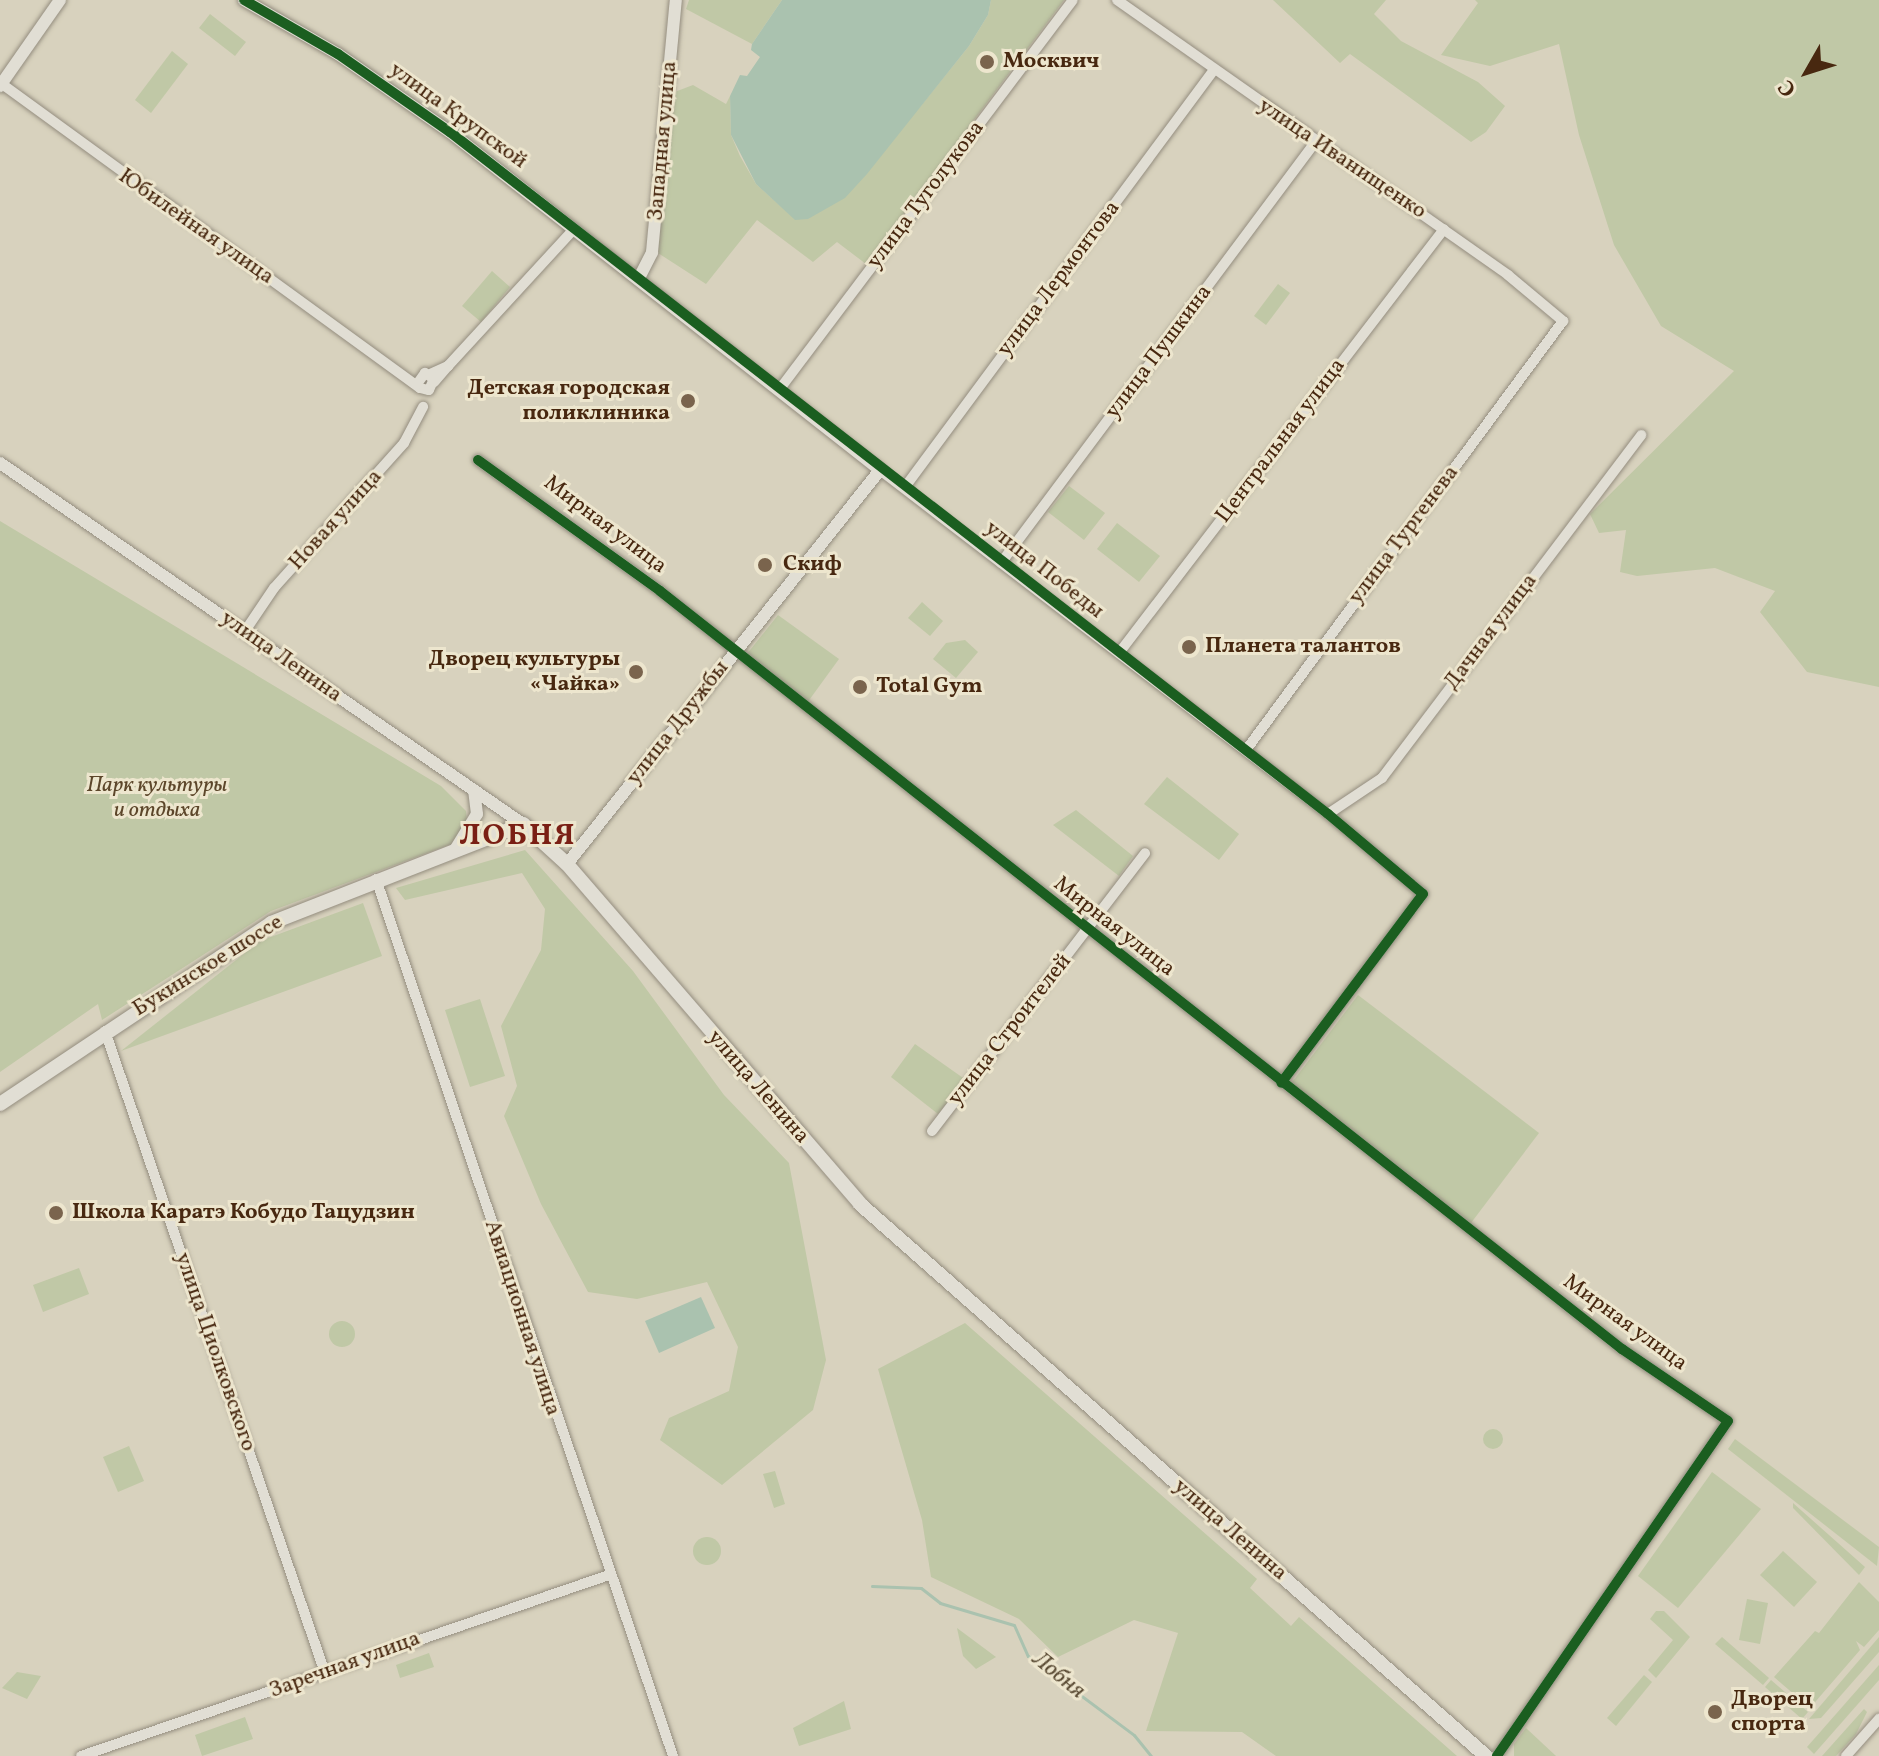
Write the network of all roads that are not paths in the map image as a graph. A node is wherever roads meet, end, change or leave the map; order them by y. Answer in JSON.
{"nodes":[{"id":1,"x":60,"y":0,"type":"edge"},
{"id":2,"x":244,"y":0,"type":"edge"},
{"id":3,"x":676,"y":0,"type":"edge"},
{"id":4,"x":1073,"y":0,"type":"edge"},
{"id":5,"x":1117,"y":0,"type":"edge"},
{"id":6,"x":1213,"y":71,"type":"junction"},
{"id":7,"x":1,"y":85,"type":"edge"},
{"id":8,"x":1316,"y":141,"type":"junction"},
{"id":9,"x":574,"y":229,"type":"junction"},
{"id":10,"x":1444,"y":229,"type":"junction"},
{"id":11,"x":639,"y":278,"type":"junction"},
{"id":12,"x":1563,"y":321,"type":"joint"},
{"id":13,"x":426,"y":382,"type":"junction"},
{"id":14,"x":779,"y":390,"type":"junction"},
{"id":15,"x":1641,"y":435,"type":"dead end"},
{"id":16,"x":478,"y":460,"type":"dead end"},
{"id":17,"x":0,"y":463,"type":"edge"},
{"id":18,"x":880,"y":470,"type":"junction"},
{"id":19,"x":905,"y":487,"type":"junction"},
{"id":20,"x":1001,"y":563,"type":"junction"},
{"id":21,"x":245,"y":631,"type":"junction"},
{"id":22,"x":734,"y":651,"type":"junction"},
{"id":23,"x":1119,"y":653,"type":"junction"},
{"id":24,"x":1246,"y":750,"type":"junction"},
{"id":25,"x":474,"y":790,"type":"junction"},
{"id":26,"x":1328,"y":814,"type":"junction"},
{"id":27,"x":523,"y":824,"type":"junction"},
{"id":28,"x":455,"y":850,"type":"junction"},
{"id":29,"x":1145,"y":853,"type":"dead end"},
{"id":30,"x":567,"y":864,"type":"junction"},
{"id":31,"x":376,"y":879,"type":"junction"},
{"id":32,"x":1087,"y":931,"type":"junction"},
{"id":33,"x":105,"y":1031,"type":"junction"},
{"id":34,"x":1281,"y":1083,"type":"junction"},
{"id":35,"x":0,"y":1104,"type":"edge"},
{"id":36,"x":932,"y":1131,"type":"dead end"},
{"id":37,"x":609,"y":1575,"type":"junction"},
{"id":38,"x":325,"y":1673,"type":"junction"},
{"id":39,"x":1879,"y":1719,"type":"edge"},
{"id":40,"x":81,"y":1756,"type":"edge"},
{"id":41,"x":673,"y":1756,"type":"edge"},
{"id":42,"x":1486,"y":1756,"type":"edge"},
{"id":43,"x":1497,"y":1756,"type":"edge"},
{"id":44,"x":1846,"y":1756,"type":"edge"}],
"edges":[{"from":1,"to":7,"type":"street"},
{"from":2,"to":9,"type":"street","name":"улица Крупской"},
{"from":3,"to":11,"type":"street","name":"Западная улица"},
{"from":4,"to":14,"type":"street","name":"улица Туголукова"},
{"from":5,"to":6,"type":"street","name":"улица Иванищенко"},
{"from":6,"to":8,"type":"street","name":"улица Иванищенко"},
{"from":6,"to":19,"type":"street","name":"улица Лермонтова"},
{"from":7,"to":13,"type":"street","name":"Юбилейная улица"},
{"from":8,"to":10,"type":"street","name":"улица Иванищенко"},
{"from":8,"to":20,"type":"street","name":"улица Пушкина"},
{"from":9,"to":11,"type":"street","name":"улица Крупской"},
{"from":9,"to":13,"type":"street"},
{"from":10,"to":12,"type":"street","name":"улица Иванищенко"},
{"from":10,"to":23,"type":"street","name":"Центральная улица"},
{"from":11,"to":14,"type":"street","name":"улица Победы"},
{"from":12,"to":24,"type":"street","name":"улица Тургенева"},
{"from":13,"to":21,"type":"street","name":"Новая улица"},
{"from":14,"to":18,"type":"street","name":"улица Победы"},
{"from":15,"to":26,"type":"street","name":"Дачная улица"},
{"from":16,"to":22,"type":"street","name":"Мирная улица"},
{"from":17,"to":21,"type":"street","name":"улица Ленина"},
{"from":18,"to":19,"type":"street","name":"улица Победы"},
{"from":18,"to":22,"type":"street","name":"улица Дружбы"},
{"from":19,"to":20,"type":"street","name":"улица Победы"},
{"from":20,"to":23,"type":"street","name":"улица Победы"},
{"from":21,"to":25,"type":"street","name":"улица Ленина"},
{"from":22,"to":30,"type":"street","name":"улица Дружбы"},
{"from":22,"to":32,"type":"street","name":"Мирная улица"},
{"from":23,"to":24,"type":"street","name":"улица Победы"},
{"from":24,"to":26,"type":"street","name":"улица Победы"},
{"from":25,"to":27,"type":"street","name":"улица Ленина"},
{"from":25,"to":28,"type":"street"},
{"from":26,"to":34,"type":"street","name":"улица Победы"},
{"from":27,"to":28,"type":"main road","name":"Букинское шоссе"},
{"from":27,"to":30,"type":"main road","name":"улица Ленина"},
{"from":28,"to":31,"type":"main road","name":"Букинское шоссе"},
{"from":29,"to":32,"type":"street","name":"улица Строителей"},
{"from":30,"to":42,"type":"main road","name":"улица Ленина"},
{"from":31,"to":33,"type":"main road","name":"Букинское шоссе"},
{"from":31,"to":37,"type":"street","name":"Авиационная улица"},
{"from":32,"to":34,"type":"street","name":"Мирная улица"},
{"from":32,"to":36,"type":"street","name":"улица Строителей"},
{"from":33,"to":35,"type":"main road","name":"Букинское шоссе"},
{"from":33,"to":38,"type":"street","name":"улица Циолковского"},
{"from":34,"to":43,"type":"street","name":"Мирная улица"},
{"from":37,"to":38,"type":"street","name":"Заречная улица"},
{"from":37,"to":41,"type":"street","name":"Авиационная улица"},
{"from":38,"to":40,"type":"street","name":"Заречная улица"},
{"from":39,"to":44,"type":"street"}]}
